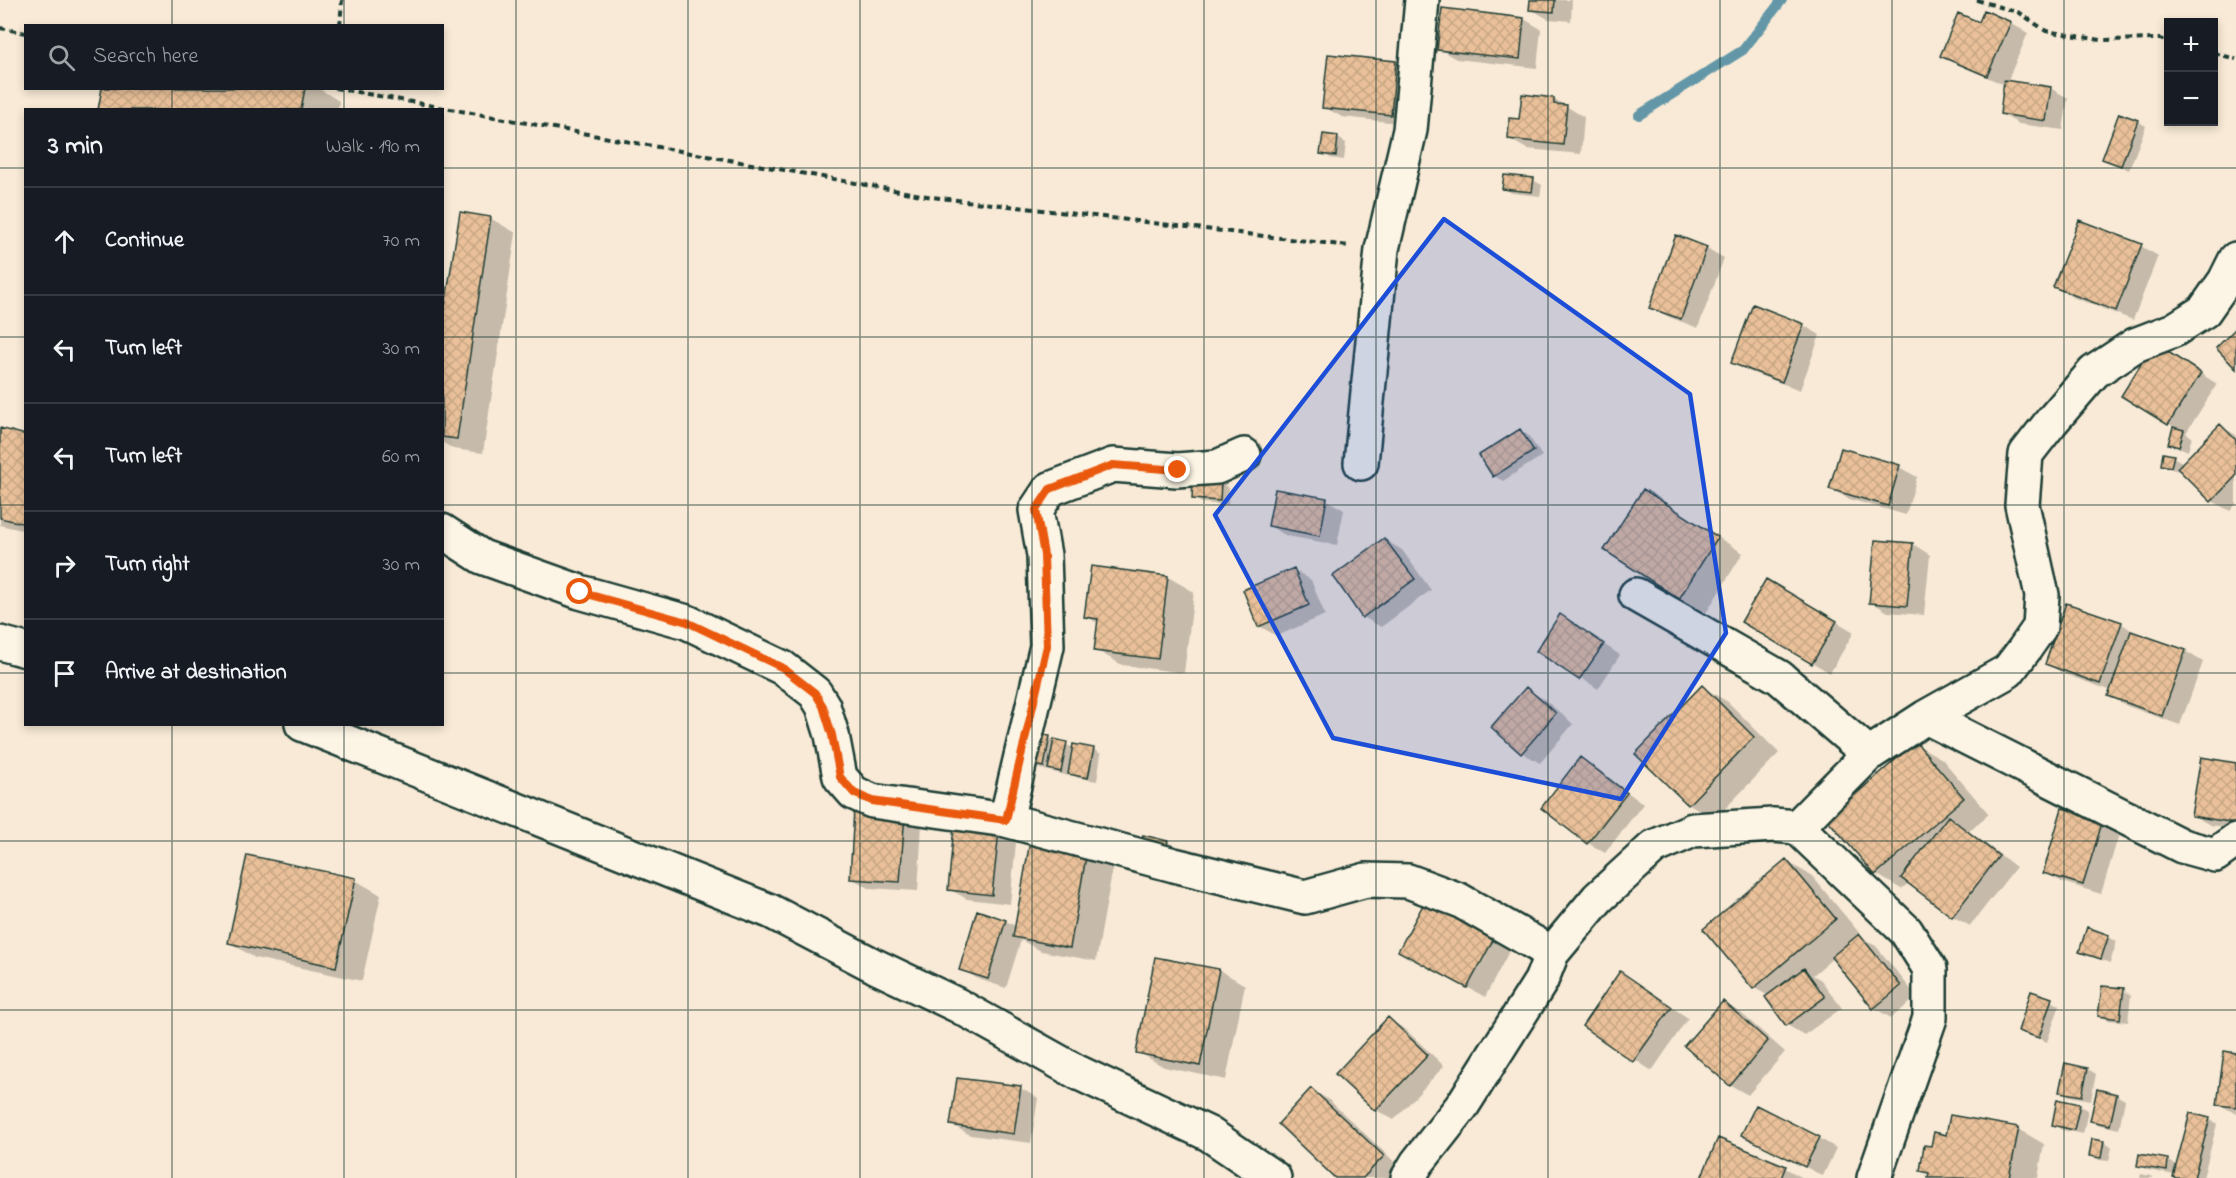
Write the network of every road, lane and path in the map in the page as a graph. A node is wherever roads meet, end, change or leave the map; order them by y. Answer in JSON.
{"nodes":[{"id":1,"x":342,"y":0,"type":"edge"},
{"id":2,"x":1422,"y":0,"type":"edge"},
{"id":3,"x":1977,"y":0,"type":"edge"},
{"id":4,"x":340,"y":24,"type":"edge"},
{"id":5,"x":0,"y":28,"type":"edge"},
{"id":6,"x":24,"y":33,"type":"edge"},
{"id":7,"x":2164,"y":40,"type":"edge"},
{"id":8,"x":2218,"y":54,"type":"edge"},
{"id":9,"x":2236,"y":59,"type":"edge"},
{"id":10,"x":353,"y":90,"type":"edge"},
{"id":11,"x":1382,"y":249,"type":"junction"},
{"id":12,"x":2236,"y":259,"type":"edge"},
{"id":13,"x":1244,"y":455,"type":"dead end"},
{"id":14,"x":1361,"y":463,"type":"dead end"},
{"id":15,"x":444,"y":532,"type":"edge"},
{"id":16,"x":1636,"y":595,"type":"dead end"},
{"id":17,"x":0,"y":643,"type":"edge"},
{"id":18,"x":24,"y":649,"type":"edge"},
{"id":19,"x":1926,"y":717,"type":"junction"},
{"id":20,"x":307,"y":726,"type":"edge"},
{"id":21,"x":1869,"y":754,"type":"junction"},
{"id":22,"x":1006,"y":820,"type":"junction"},
{"id":23,"x":1797,"y":827,"type":"junction"},
{"id":24,"x":2236,"y":840,"type":"edge"},
{"id":25,"x":1552,"y":953,"type":"junction"},
{"id":26,"x":1275,"y":1178,"type":"edge"},
{"id":27,"x":1408,"y":1178,"type":"edge"},
{"id":28,"x":1874,"y":1178,"type":"edge"}],
"edges":[{"from":1,"to":4,"type":"path"},
{"from":2,"to":11,"type":"street"},
{"from":3,"to":7,"type":"path"},
{"from":5,"to":6,"type":"path"},
{"from":8,"to":9,"type":"path"},
{"from":10,"to":11,"type":"path"},
{"from":11,"to":14,"type":"street"},
{"from":12,"to":19,"type":"street"},
{"from":13,"to":22,"type":"street"},
{"from":15,"to":22,"type":"street"},
{"from":16,"to":21,"type":"street"},
{"from":17,"to":18,"type":"street"},
{"from":19,"to":21,"type":"street"},
{"from":19,"to":24,"type":"street"},
{"from":20,"to":26,"type":"street"},
{"from":21,"to":23,"type":"street"},
{"from":22,"to":25,"type":"street"},
{"from":23,"to":25,"type":"street"},
{"from":23,"to":28,"type":"street"},
{"from":25,"to":27,"type":"street"}]}
